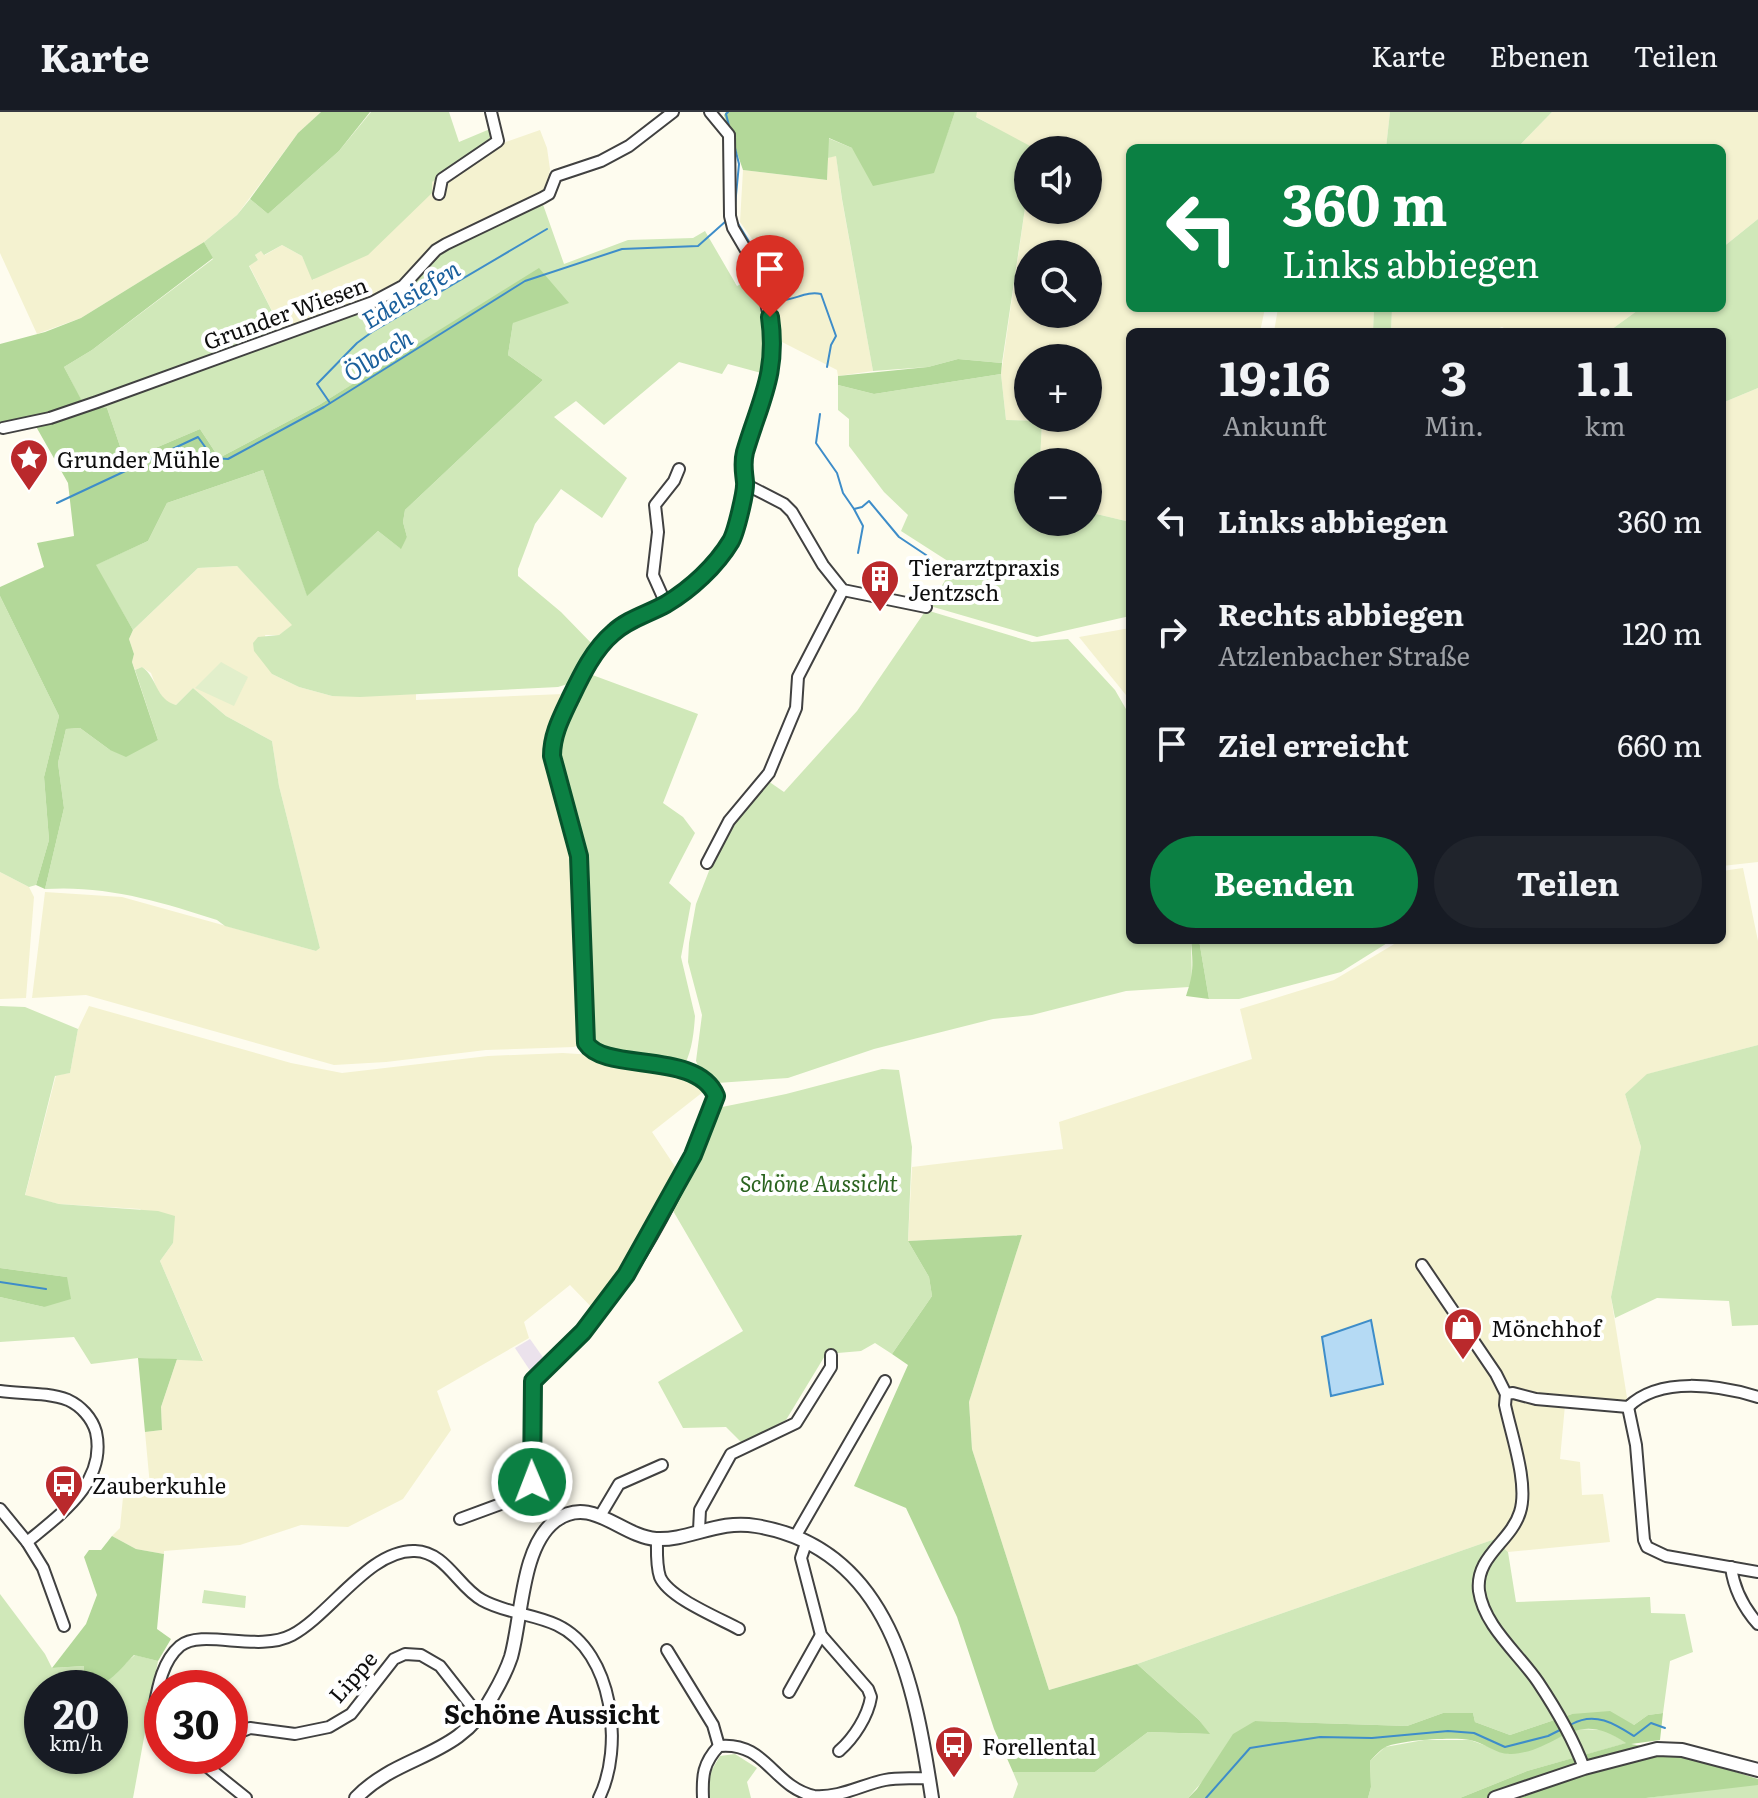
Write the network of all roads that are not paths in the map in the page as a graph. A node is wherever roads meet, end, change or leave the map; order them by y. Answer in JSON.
{"nodes":[{"id":1,"x":491,"y":112,"type":"edge"},
{"id":2,"x":673,"y":112,"type":"edge"},
{"id":3,"x":710,"y":112,"type":"edge"},
{"id":4,"x":439,"y":194,"type":"dead end"},
{"id":5,"x":3,"y":428,"type":"dead end"},
{"id":6,"x":679,"y":469,"type":"dead end"},
{"id":7,"x":745,"y":484,"type":"junction"},
{"id":8,"x":843,"y":590,"type":"junction"},
{"id":9,"x":666,"y":604,"type":"junction"},
{"id":10,"x":926,"y":607,"type":"dead end"},
{"id":11,"x":707,"y":863,"type":"dead end"},
{"id":12,"x":1422,"y":1265,"type":"dead end"},
{"id":13,"x":831,"y":1355,"type":"dead end"},
{"id":14,"x":885,"y":1381,"type":"dead end"},
{"id":15,"x":0,"y":1391,"type":"edge"},
{"id":16,"x":1506,"y":1394,"type":"junction"},
{"id":17,"x":1758,"y":1397,"type":"edge"},
{"id":18,"x":1628,"y":1407,"type":"junction"},
{"id":19,"x":662,"y":1465,"type":"dead end"},
{"id":20,"x":536,"y":1491,"type":"junction"},
{"id":21,"x":0,"y":1509,"type":"edge"},
{"id":22,"x":600,"y":1516,"type":"junction"},
{"id":23,"x":460,"y":1519,"type":"dead end"},
{"id":24,"x":555,"y":1521,"type":"junction"},
{"id":25,"x":699,"y":1530,"type":"junction"},
{"id":26,"x":657,"y":1539,"type":"junction"},
{"id":27,"x":801,"y":1540,"type":"junction"},
{"id":28,"x":27,"y":1542,"type":"junction"},
{"id":29,"x":1731,"y":1567,"type":"junction"},
{"id":30,"x":1758,"y":1572,"type":"edge"},
{"id":31,"x":520,"y":1614,"type":"junction"},
{"id":32,"x":1758,"y":1624,"type":"edge"},
{"id":33,"x":64,"y":1626,"type":"dead end"},
{"id":34,"x":739,"y":1629,"type":"dead end"},
{"id":35,"x":821,"y":1635,"type":"junction"},
{"id":36,"x":667,"y":1650,"type":"dead end"},
{"id":37,"x":163,"y":1670,"type":"edge"},
{"id":38,"x":789,"y":1692,"type":"dead end"},
{"id":39,"x":480,"y":1717,"type":"junction"},
{"id":40,"x":248,"y":1729,"type":"edge"},
{"id":41,"x":719,"y":1746,"type":"junction"},
{"id":42,"x":839,"y":1751,"type":"dead end"},
{"id":43,"x":1584,"y":1768,"type":"junction"},
{"id":44,"x":1758,"y":1770,"type":"edge"},
{"id":45,"x":218,"y":1774,"type":"edge"},
{"id":46,"x":928,"y":1778,"type":"junction"},
{"id":47,"x":246,"y":1798,"type":"edge"},
{"id":48,"x":356,"y":1798,"type":"edge"},
{"id":49,"x":599,"y":1798,"type":"edge"},
{"id":50,"x":703,"y":1798,"type":"edge"},
{"id":51,"x":932,"y":1798,"type":"edge"},
{"id":52,"x":1495,"y":1798,"type":"edge"}],
"edges":[{"from":1,"to":4,"type":"street"},
{"from":2,"to":5,"type":"street","name":"Grunder Wiesen"},
{"from":3,"to":7,"type":"street"},
{"from":6,"to":9,"type":"street"},
{"from":7,"to":8,"type":"street"},
{"from":7,"to":9,"type":"street"},
{"from":8,"to":10,"type":"street"},
{"from":8,"to":11,"type":"street"},
{"from":9,"to":20,"type":"street"},
{"from":12,"to":16,"type":"street"},
{"from":13,"to":25,"type":"street"},
{"from":14,"to":27,"type":"street"},
{"from":15,"to":28,"type":"street"},
{"from":16,"to":18,"type":"street"},
{"from":16,"to":43,"type":"street"},
{"from":17,"to":18,"type":"street"},
{"from":18,"to":29,"type":"street"},
{"from":19,"to":22,"type":"street"},
{"from":20,"to":23,"type":"street"},
{"from":20,"to":24,"type":"street"},
{"from":21,"to":28,"type":"street"},
{"from":22,"to":24,"type":"street"},
{"from":22,"to":26,"type":"street"},
{"from":24,"to":31,"type":"street"},
{"from":25,"to":26,"type":"street"},
{"from":25,"to":27,"type":"street"},
{"from":26,"to":34,"type":"street"},
{"from":27,"to":35,"type":"street"},
{"from":27,"to":46,"type":"street"},
{"from":28,"to":33,"type":"street"},
{"from":29,"to":30,"type":"street"},
{"from":29,"to":32,"type":"street"},
{"from":31,"to":37,"type":"street"},
{"from":31,"to":39,"type":"street"},
{"from":31,"to":49,"type":"street"},
{"from":35,"to":38,"type":"street"},
{"from":35,"to":42,"type":"street"},
{"from":36,"to":41,"type":"street"},
{"from":39,"to":40,"type":"street","name":"Lippe"},
{"from":39,"to":48,"type":"street"},
{"from":41,"to":46,"type":"street"},
{"from":41,"to":50,"type":"street"},
{"from":43,"to":44,"type":"street"},
{"from":43,"to":52,"type":"street"},
{"from":45,"to":47,"type":"street"},
{"from":46,"to":51,"type":"street"}]}
